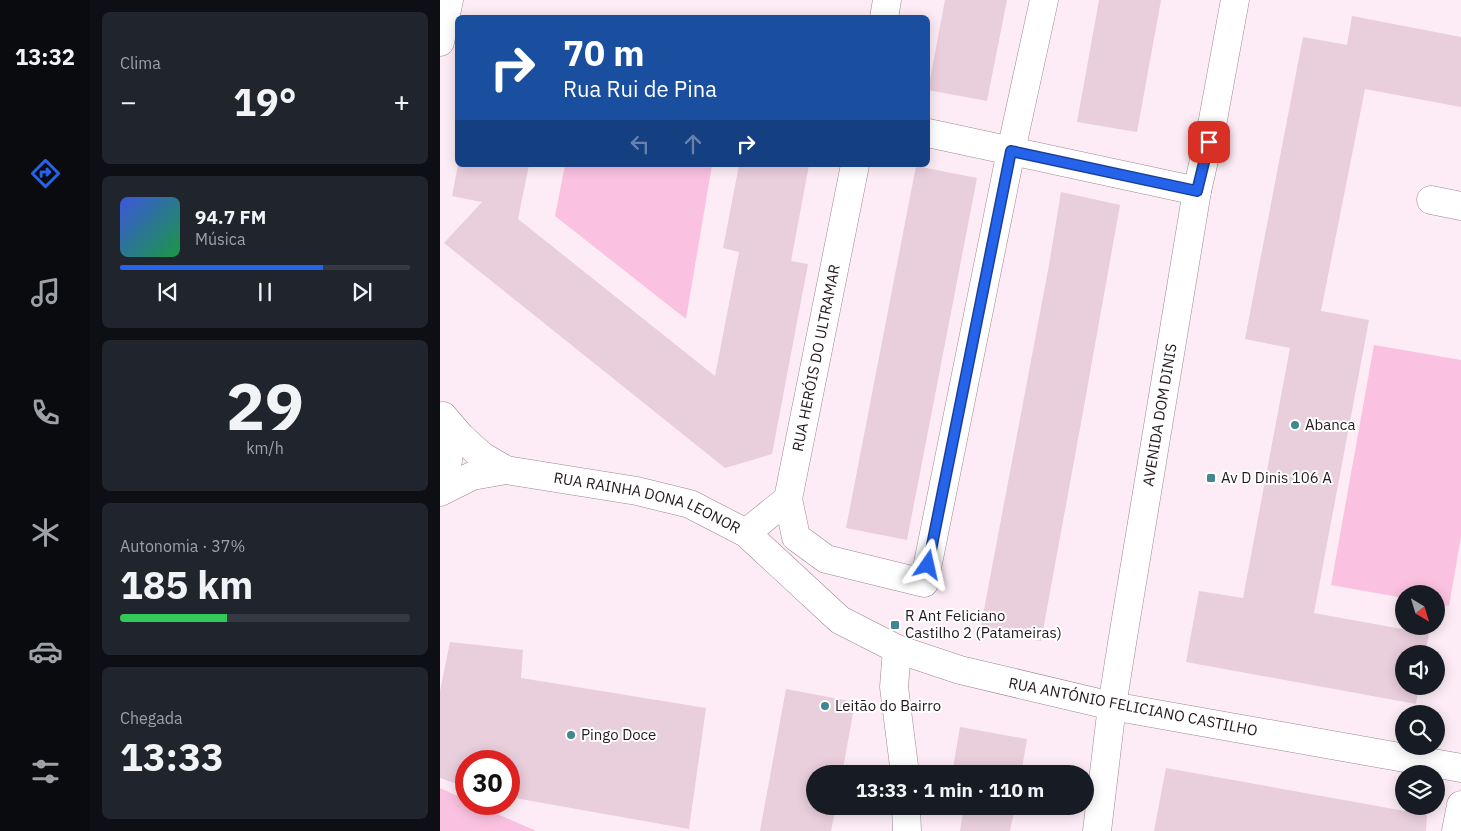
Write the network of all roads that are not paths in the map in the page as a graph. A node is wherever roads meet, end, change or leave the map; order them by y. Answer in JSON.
{"nodes":[{"id":1,"x":449,"y":0,"type":"edge"},
{"id":2,"x":887,"y":0,"type":"edge"},
{"id":3,"x":1044,"y":0,"type":"edge"},
{"id":4,"x":1235,"y":0,"type":"edge"},
{"id":5,"x":884,"y":15,"type":"edge"},
{"id":6,"x":440,"y":42,"type":"edge"},
{"id":7,"x":930,"y":133,"type":"edge"},
{"id":8,"x":1011,"y":151,"type":"junction"},
{"id":9,"x":855,"y":167,"type":"edge"},
{"id":10,"x":1197,"y":191,"type":"junction"},
{"id":11,"x":1431,"y":200,"type":"dead end"},
{"id":12,"x":1461,"y":206,"type":"edge"},
{"id":13,"x":442,"y":413,"type":"edge"},
{"id":14,"x":506,"y":470,"type":"junction"},
{"id":15,"x":440,"y":483,"type":"edge"},
{"id":16,"x":440,"y":492,"type":"edge"},
{"id":17,"x":788,"y":499,"type":"junction"},
{"id":18,"x":746,"y":534,"type":"junction"},
{"id":19,"x":776,"y":561,"type":"joint"},
{"id":20,"x":897,"y":649,"type":"junction"},
{"id":21,"x":1112,"y":706,"type":"junction"},
{"id":22,"x":904,"y":765,"type":"edge"},
{"id":23,"x":1461,"y":768,"type":"edge"},
{"id":24,"x":1461,"y":805,"type":"edge"},
{"id":25,"x":906,"y":815,"type":"edge"},
{"id":26,"x":907,"y":831,"type":"edge"},
{"id":27,"x":1097,"y":831,"type":"edge"},
{"id":28,"x":1456,"y":831,"type":"edge"}],
"edges":[{"from":1,"to":6,"type":"street"},
{"from":2,"to":5,"type":"street"},
{"from":3,"to":8,"type":"street"},
{"from":4,"to":10,"type":"street","name":"AVENIDA DOM DINIS"},
{"from":7,"to":8,"type":"street"},
{"from":8,"to":10,"type":"street"},
{"from":8,"to":17,"type":"street"},
{"from":9,"to":17,"type":"street","name":"RUA HERÓIS DO ULTRAMAR"},
{"from":10,"to":21,"type":"street","name":"AVENIDA DOM DINIS"},
{"from":11,"to":12,"type":"street"},
{"from":13,"to":14,"type":"street","name":"RUA RAINHA DONA LEONOR"},
{"from":13,"to":15,"type":"street"},
{"from":14,"to":16,"type":"street","name":"RUA RAINHA DONA LEONOR"},
{"from":14,"to":18,"type":"street","name":"RUA RAINHA DONA LEONOR"},
{"from":17,"to":18,"type":"street"},
{"from":18,"to":19,"type":"street","name":"RUA RAINHA DONA LEONOR"},
{"from":19,"to":20,"type":"street","name":"RUA ANTÓNIO FELICIANO CASTILHO"},
{"from":20,"to":21,"type":"street","name":"RUA ANTÓNIO FELICIANO CASTILHO"},
{"from":20,"to":22,"type":"street"},
{"from":21,"to":23,"type":"street","name":"RUA ANTÓNIO FELICIANO CASTILHO"},
{"from":21,"to":27,"type":"street","name":"AVENIDA DOM DINIS"},
{"from":24,"to":28,"type":"street"},
{"from":25,"to":26,"type":"street"}]}
